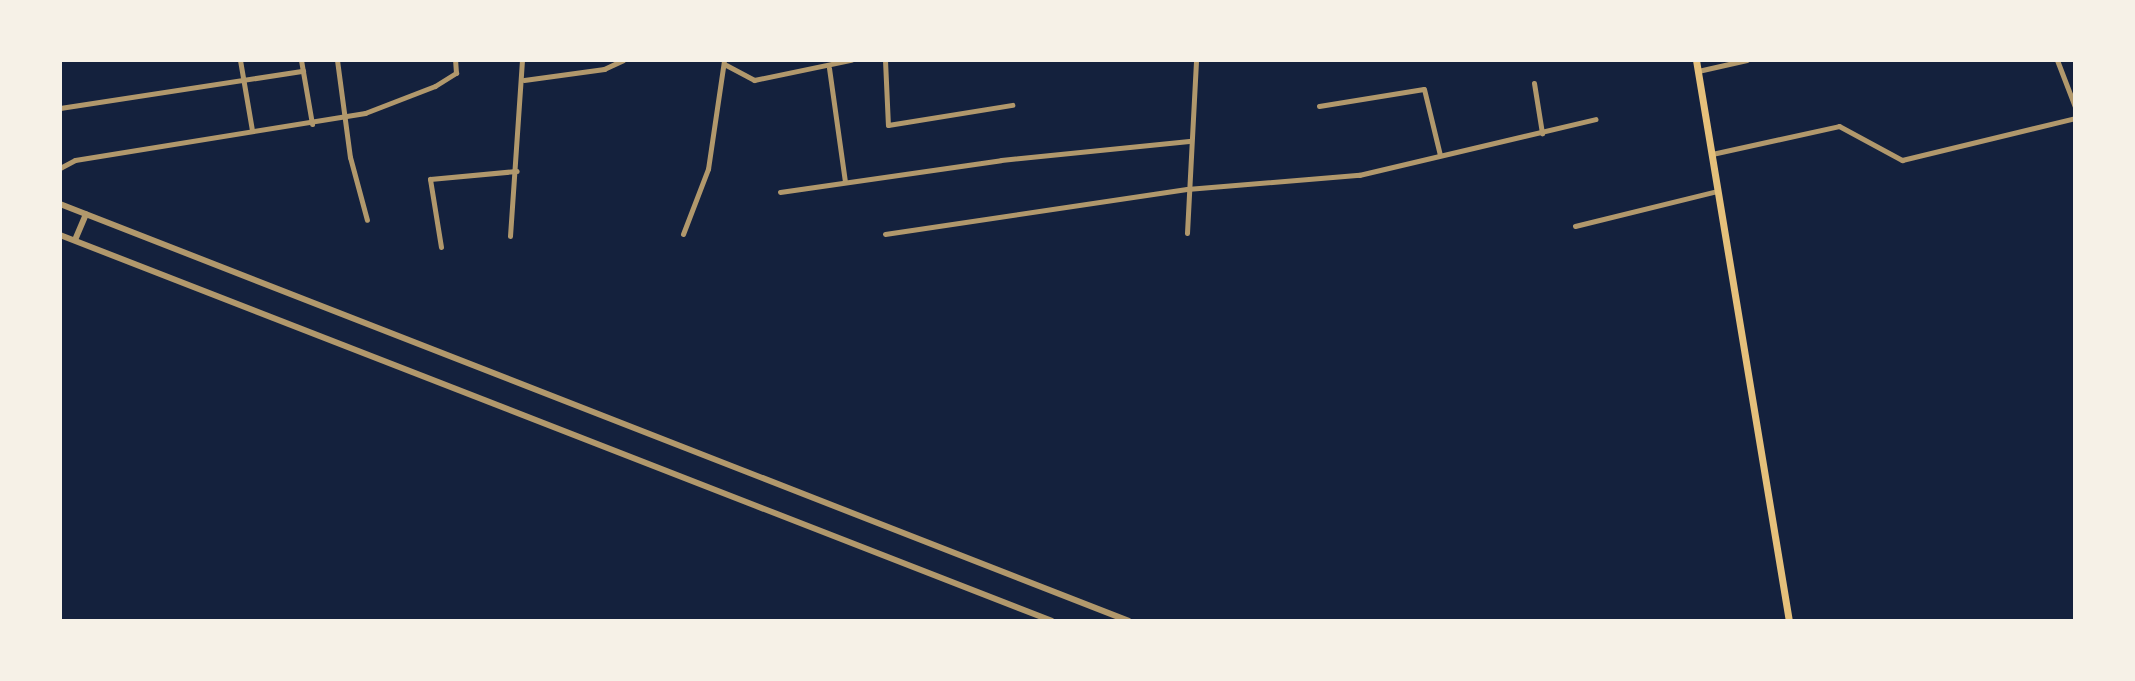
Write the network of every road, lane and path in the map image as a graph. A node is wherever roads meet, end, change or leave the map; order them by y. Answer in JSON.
{"nodes":[{"id":1,"x":240,"y":60,"type":"edge"},
{"id":2,"x":301,"y":60,"type":"edge"},
{"id":3,"x":337,"y":60,"type":"edge"},
{"id":4,"x":455,"y":60,"type":"edge"},
{"id":5,"x":522,"y":60,"type":"edge"},
{"id":6,"x":623,"y":60,"type":"edge"},
{"id":7,"x":851,"y":60,"type":"edge"},
{"id":8,"x":885,"y":60,"type":"edge"},
{"id":9,"x":1196,"y":60,"type":"edge"},
{"id":10,"x":1696,"y":60,"type":"edge"},
{"id":11,"x":1747,"y":60,"type":"edge"},
{"id":12,"x":2057,"y":60,"type":"edge"},
{"id":13,"x":725,"y":62,"type":"edge"},
{"id":14,"x":829,"y":67,"type":"junction"},
{"id":15,"x":303,"y":71,"type":"junction"},
{"id":16,"x":1698,"y":71,"type":"junction"},
{"id":17,"x":524,"y":80,"type":"junction"},
{"id":18,"x":243,"y":82,"type":"junction"},
{"id":19,"x":1534,"y":83,"type":"dead end"},
{"id":20,"x":1012,"y":105,"type":"dead end"},
{"id":21,"x":1319,"y":106,"type":"dead end"},
{"id":22,"x":2075,"y":107,"type":"edge"},
{"id":23,"x":60,"y":108,"type":"edge"},
{"id":24,"x":343,"y":116,"type":"junction"},
{"id":25,"x":2075,"y":118,"type":"edge"},
{"id":26,"x":1595,"y":119,"type":"dead end"},
{"id":27,"x":312,"y":124,"type":"junction"},
{"id":28,"x":252,"y":130,"type":"junction"},
{"id":29,"x":1542,"y":133,"type":"junction"},
{"id":30,"x":1189,"y":141,"type":"junction"},
{"id":31,"x":1712,"y":154,"type":"junction"},
{"id":32,"x":1440,"y":155,"type":"junction"},
{"id":33,"x":60,"y":168,"type":"edge"},
{"id":34,"x":517,"y":171,"type":"junction"},
{"id":35,"x":845,"y":182,"type":"junction"},
{"id":36,"x":1187,"y":189,"type":"junction"},
{"id":37,"x":1717,"y":191,"type":"junction"},
{"id":38,"x":780,"y":192,"type":"dead end"},
{"id":39,"x":60,"y":204,"type":"edge"},
{"id":40,"x":86,"y":214,"type":"junction"},
{"id":41,"x":367,"y":220,"type":"dead end"},
{"id":42,"x":1575,"y":226,"type":"dead end"},
{"id":43,"x":1187,"y":233,"type":"dead end"},
{"id":44,"x":683,"y":234,"type":"dead end"},
{"id":45,"x":885,"y":234,"type":"dead end"},
{"id":46,"x":60,"y":235,"type":"edge"},
{"id":47,"x":510,"y":236,"type":"dead end"},
{"id":48,"x":75,"y":240,"type":"junction"},
{"id":49,"x":441,"y":247,"type":"dead end"},
{"id":50,"x":1052,"y":621,"type":"edge"},
{"id":51,"x":1129,"y":621,"type":"edge"},
{"id":52,"x":1789,"y":621,"type":"edge"}],
"edges":[{"from":1,"to":18,"type":"street"},
{"from":2,"to":15,"type":"street"},
{"from":3,"to":24,"type":"street"},
{"from":4,"to":24,"type":"street"},
{"from":5,"to":17,"type":"street"},
{"from":6,"to":17,"type":"street"},
{"from":7,"to":14,"type":"street"},
{"from":8,"to":20,"type":"street"},
{"from":9,"to":30,"type":"street"},
{"from":10,"to":16,"type":"main road"},
{"from":11,"to":16,"type":"street"},
{"from":12,"to":22,"type":"street"},
{"from":13,"to":14,"type":"street"},
{"from":13,"to":44,"type":"street"},
{"from":14,"to":35,"type":"street"},
{"from":15,"to":18,"type":"street"},
{"from":15,"to":27,"type":"street"},
{"from":16,"to":31,"type":"main road"},
{"from":17,"to":34,"type":"street"},
{"from":18,"to":23,"type":"street"},
{"from":18,"to":28,"type":"street"},
{"from":19,"to":29,"type":"street"},
{"from":21,"to":32,"type":"street"},
{"from":24,"to":27,"type":"street"},
{"from":24,"to":41,"type":"street"},
{"from":25,"to":31,"type":"street"},
{"from":26,"to":29,"type":"street"},
{"from":27,"to":28,"type":"street"},
{"from":28,"to":33,"type":"street"},
{"from":29,"to":32,"type":"street"},
{"from":30,"to":35,"type":"street"},
{"from":30,"to":36,"type":"street"},
{"from":31,"to":37,"type":"main road"},
{"from":32,"to":36,"type":"street"},
{"from":34,"to":47,"type":"street"},
{"from":34,"to":49,"type":"street"},
{"from":35,"to":38,"type":"street"},
{"from":36,"to":43,"type":"street"},
{"from":36,"to":45,"type":"street"},
{"from":37,"to":42,"type":"street"},
{"from":37,"to":52,"type":"main road"},
{"from":39,"to":40,"type":"street"},
{"from":40,"to":48,"type":"street"},
{"from":40,"to":51,"type":"street"},
{"from":46,"to":48,"type":"street"},
{"from":48,"to":50,"type":"street"}]}
